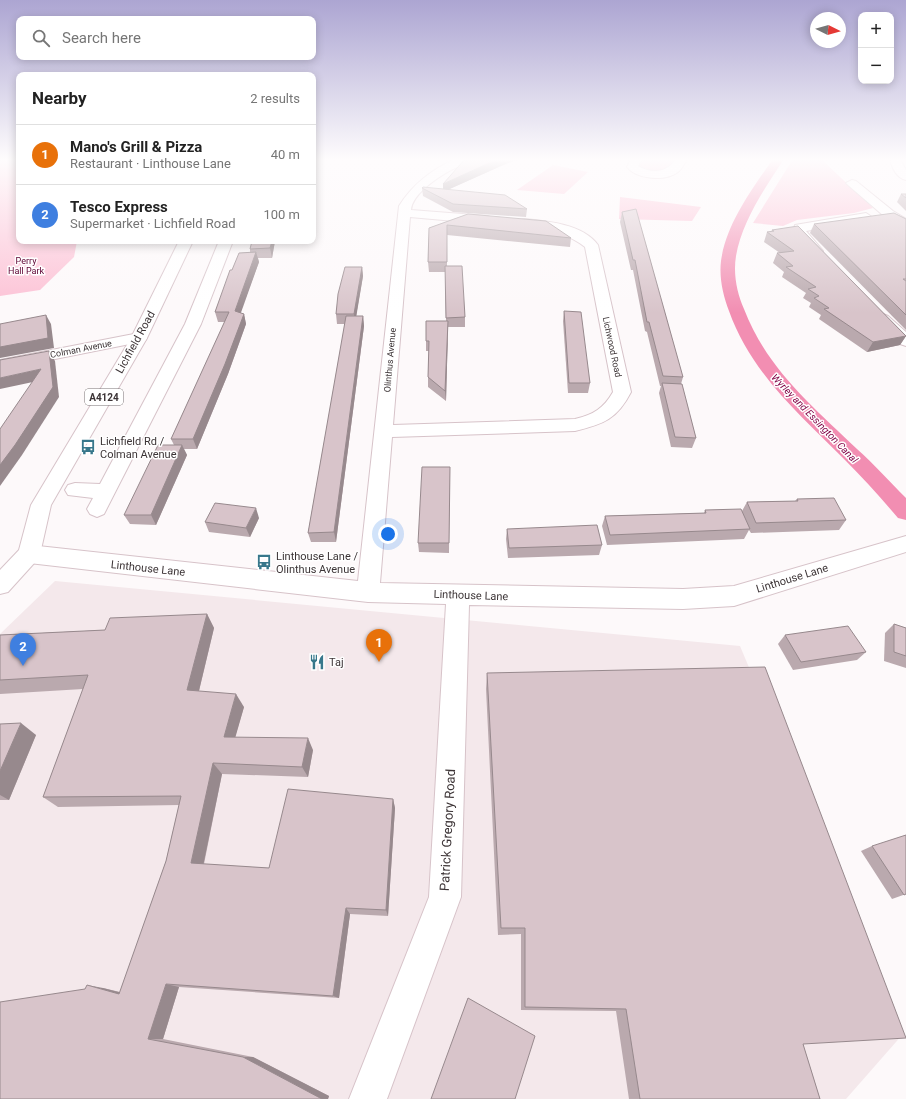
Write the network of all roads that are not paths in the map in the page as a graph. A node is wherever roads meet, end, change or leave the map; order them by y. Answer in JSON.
{"nodes":[{"id":1,"x":885,"y":210,"type":"edge"},
{"id":2,"x":404,"y":213,"type":"joint"},
{"id":3,"x":889,"y":214,"type":"junction"},
{"id":4,"x":906,"y":224,"type":"edge"},
{"id":5,"x":185,"y":244,"type":"edge"},
{"id":6,"x":225,"y":244,"type":"edge"},
{"id":7,"x":824,"y":259,"type":"edge"},
{"id":8,"x":872,"y":308,"type":"edge"},
{"id":9,"x":139,"y":338,"type":"junction"},
{"id":10,"x":906,"y":341,"type":"edge"},
{"id":11,"x":0,"y":365,"type":"edge"},
{"id":12,"x":384,"y":431,"type":"junction"},
{"id":13,"x":75,"y":490,"type":"dead end"},
{"id":14,"x":106,"y":490,"type":"junction"},
{"id":15,"x":97,"y":509,"type":"dead end"},
{"id":16,"x":906,"y":544,"type":"edge"},
{"id":17,"x":29,"y":554,"type":"junction"},
{"id":18,"x":0,"y":585,"type":"edge"},
{"id":19,"x":368,"y":592,"type":"junction"},
{"id":20,"x":458,"y":595,"type":"junction"},
{"id":21,"x":368,"y":1099,"type":"edge"}],
"edges":[{"from":1,"to":3,"type":"street"},
{"from":2,"to":12,"type":"street","name":"Olinthus Avenue"},
{"from":2,"to":12,"type":"street","name":"Lichwood Road"},
{"from":3,"to":4,"type":"street"},
{"from":3,"to":7,"type":"street"},
{"from":5,"to":9,"type":"street","name":"Lichfield Road","number":"A4124"},
{"from":6,"to":14,"type":"street"},
{"from":8,"to":10,"type":"street"},
{"from":9,"to":11,"type":"street","name":"Colman Avenue"},
{"from":9,"to":17,"type":"street","name":"Lichfield Road","number":"A4124"},
{"from":12,"to":19,"type":"street","name":"Olinthus Avenue"},
{"from":13,"to":14,"type":"street"},
{"from":14,"to":15,"type":"street"},
{"from":16,"to":20,"type":"street","name":"Linthouse Lane"},
{"from":17,"to":18,"type":"street","name":"Lichfield Road","number":"A4124"},
{"from":17,"to":19,"type":"street","name":"Linthouse Lane"},
{"from":19,"to":20,"type":"street","name":"Linthouse Lane"},
{"from":20,"to":21,"type":"street","name":"Patrick Gregory Road"}]}
